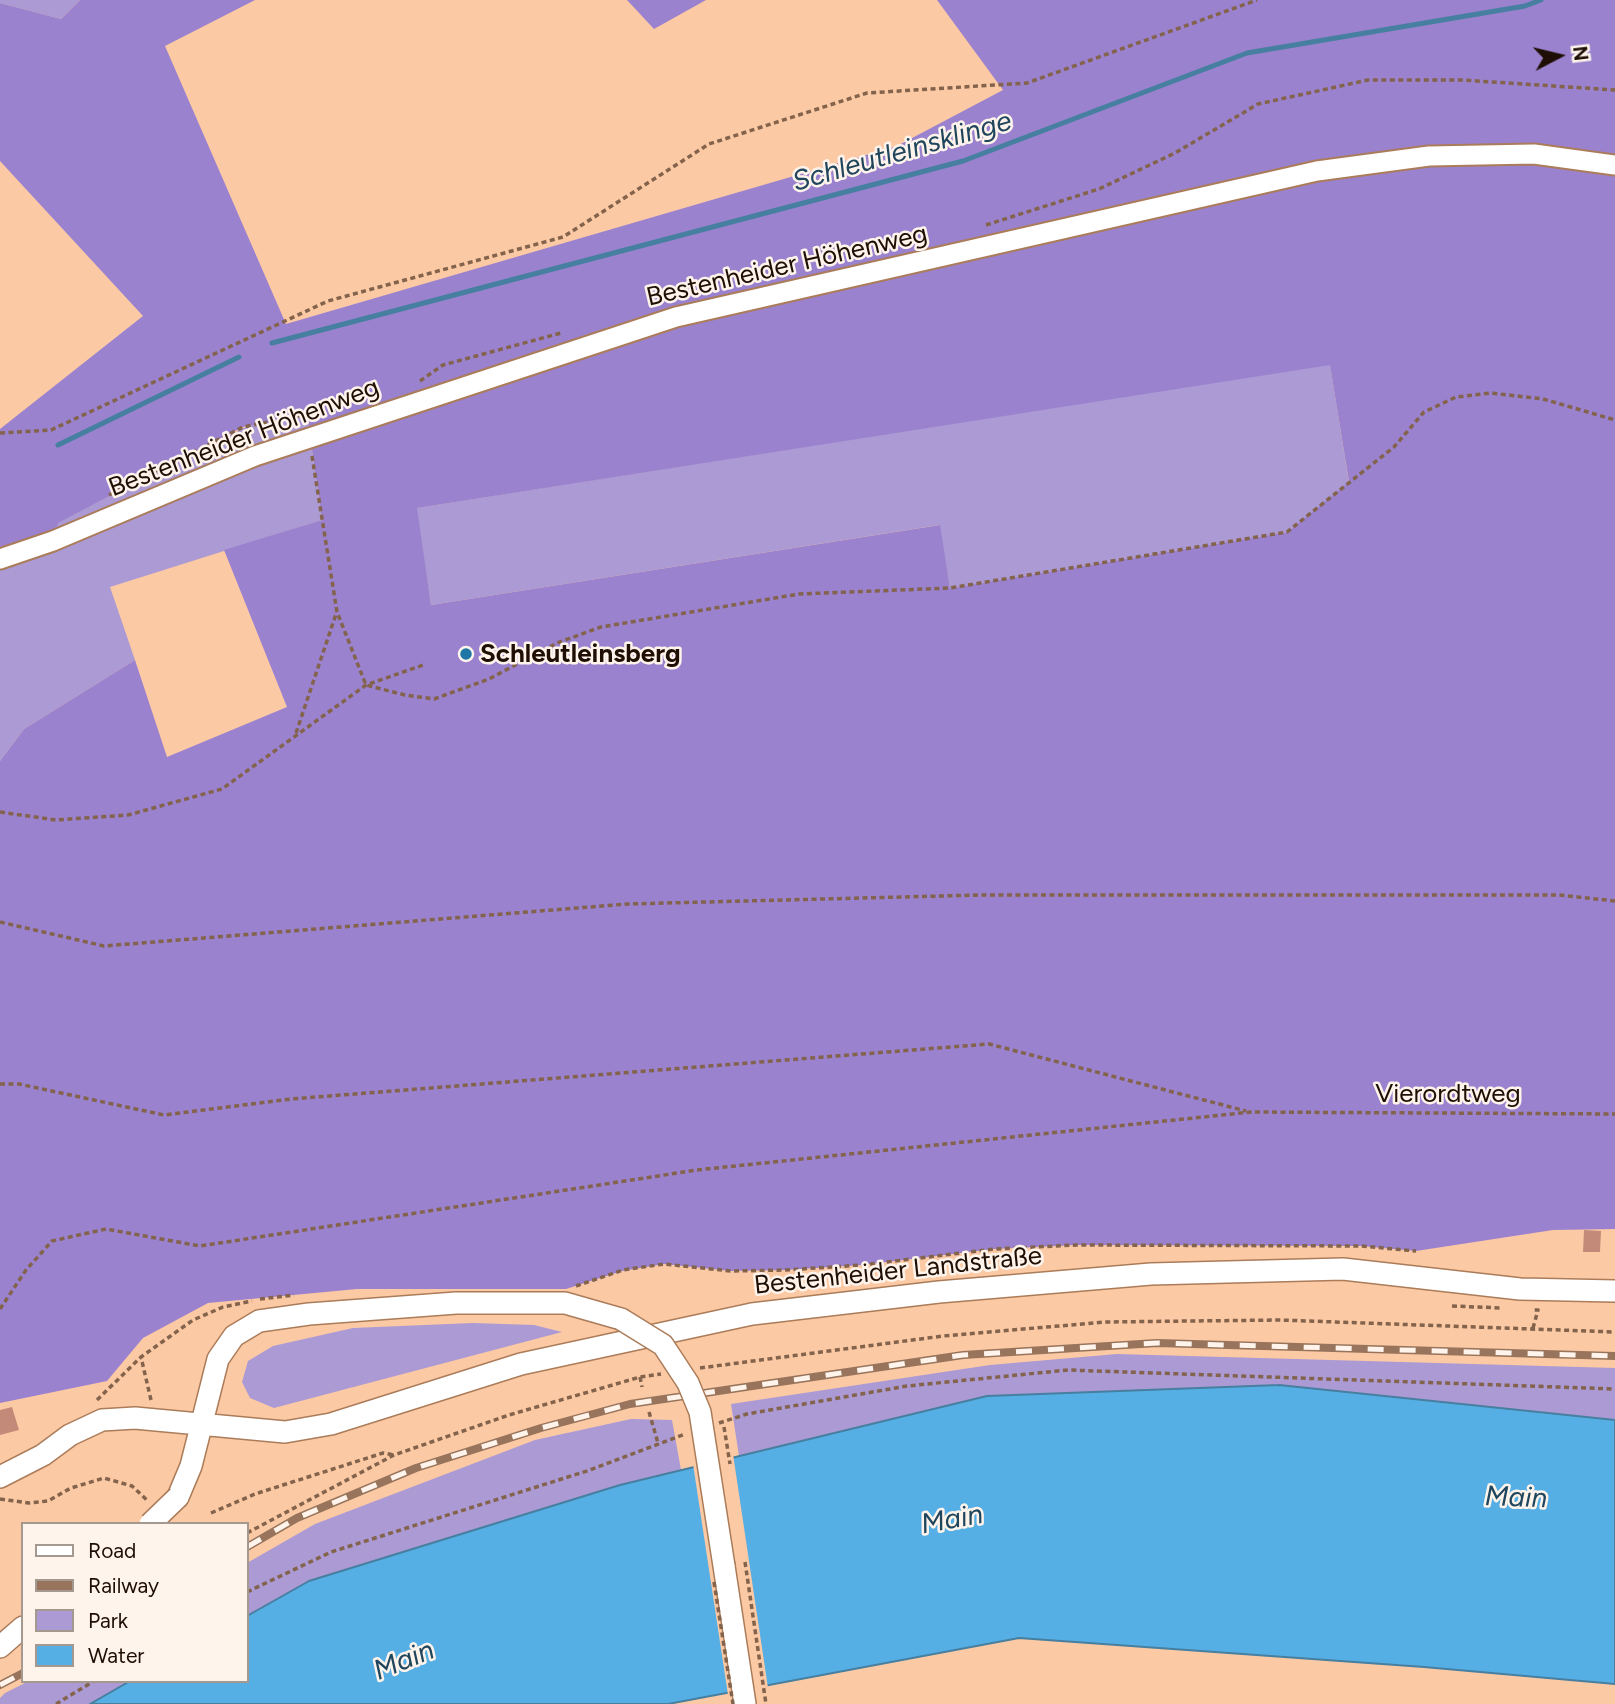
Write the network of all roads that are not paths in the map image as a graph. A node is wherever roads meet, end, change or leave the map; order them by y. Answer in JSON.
{"nodes":[{"id":1,"x":1615,"y":165,"type":"edge"},
{"id":2,"x":0,"y":559,"type":"edge"},
{"id":3,"x":1615,"y":1291,"type":"edge"},
{"id":4,"x":200,"y":1426,"type":"junction"},
{"id":5,"x":0,"y":1477,"type":"edge"},
{"id":6,"x":153,"y":1516,"type":"edge"},
{"id":7,"x":21,"y":1629,"type":"edge"},
{"id":8,"x":0,"y":1647,"type":"edge"},
{"id":9,"x":745,"y":1704,"type":"edge"}],
"edges":[{"from":1,"to":2,"type":"street","name":"Bestenheider Höhenweg"},
{"from":3,"to":4,"type":"main road","name":"Bestenheider Landstraße"},
{"from":4,"to":5,"type":"main road","name":"Bestenheider Landstraße"},
{"from":4,"to":6,"type":"main road","bridge":true},
{"from":4,"to":9,"type":"main road","bridge":true},
{"from":7,"to":8,"type":"main road"}]}
